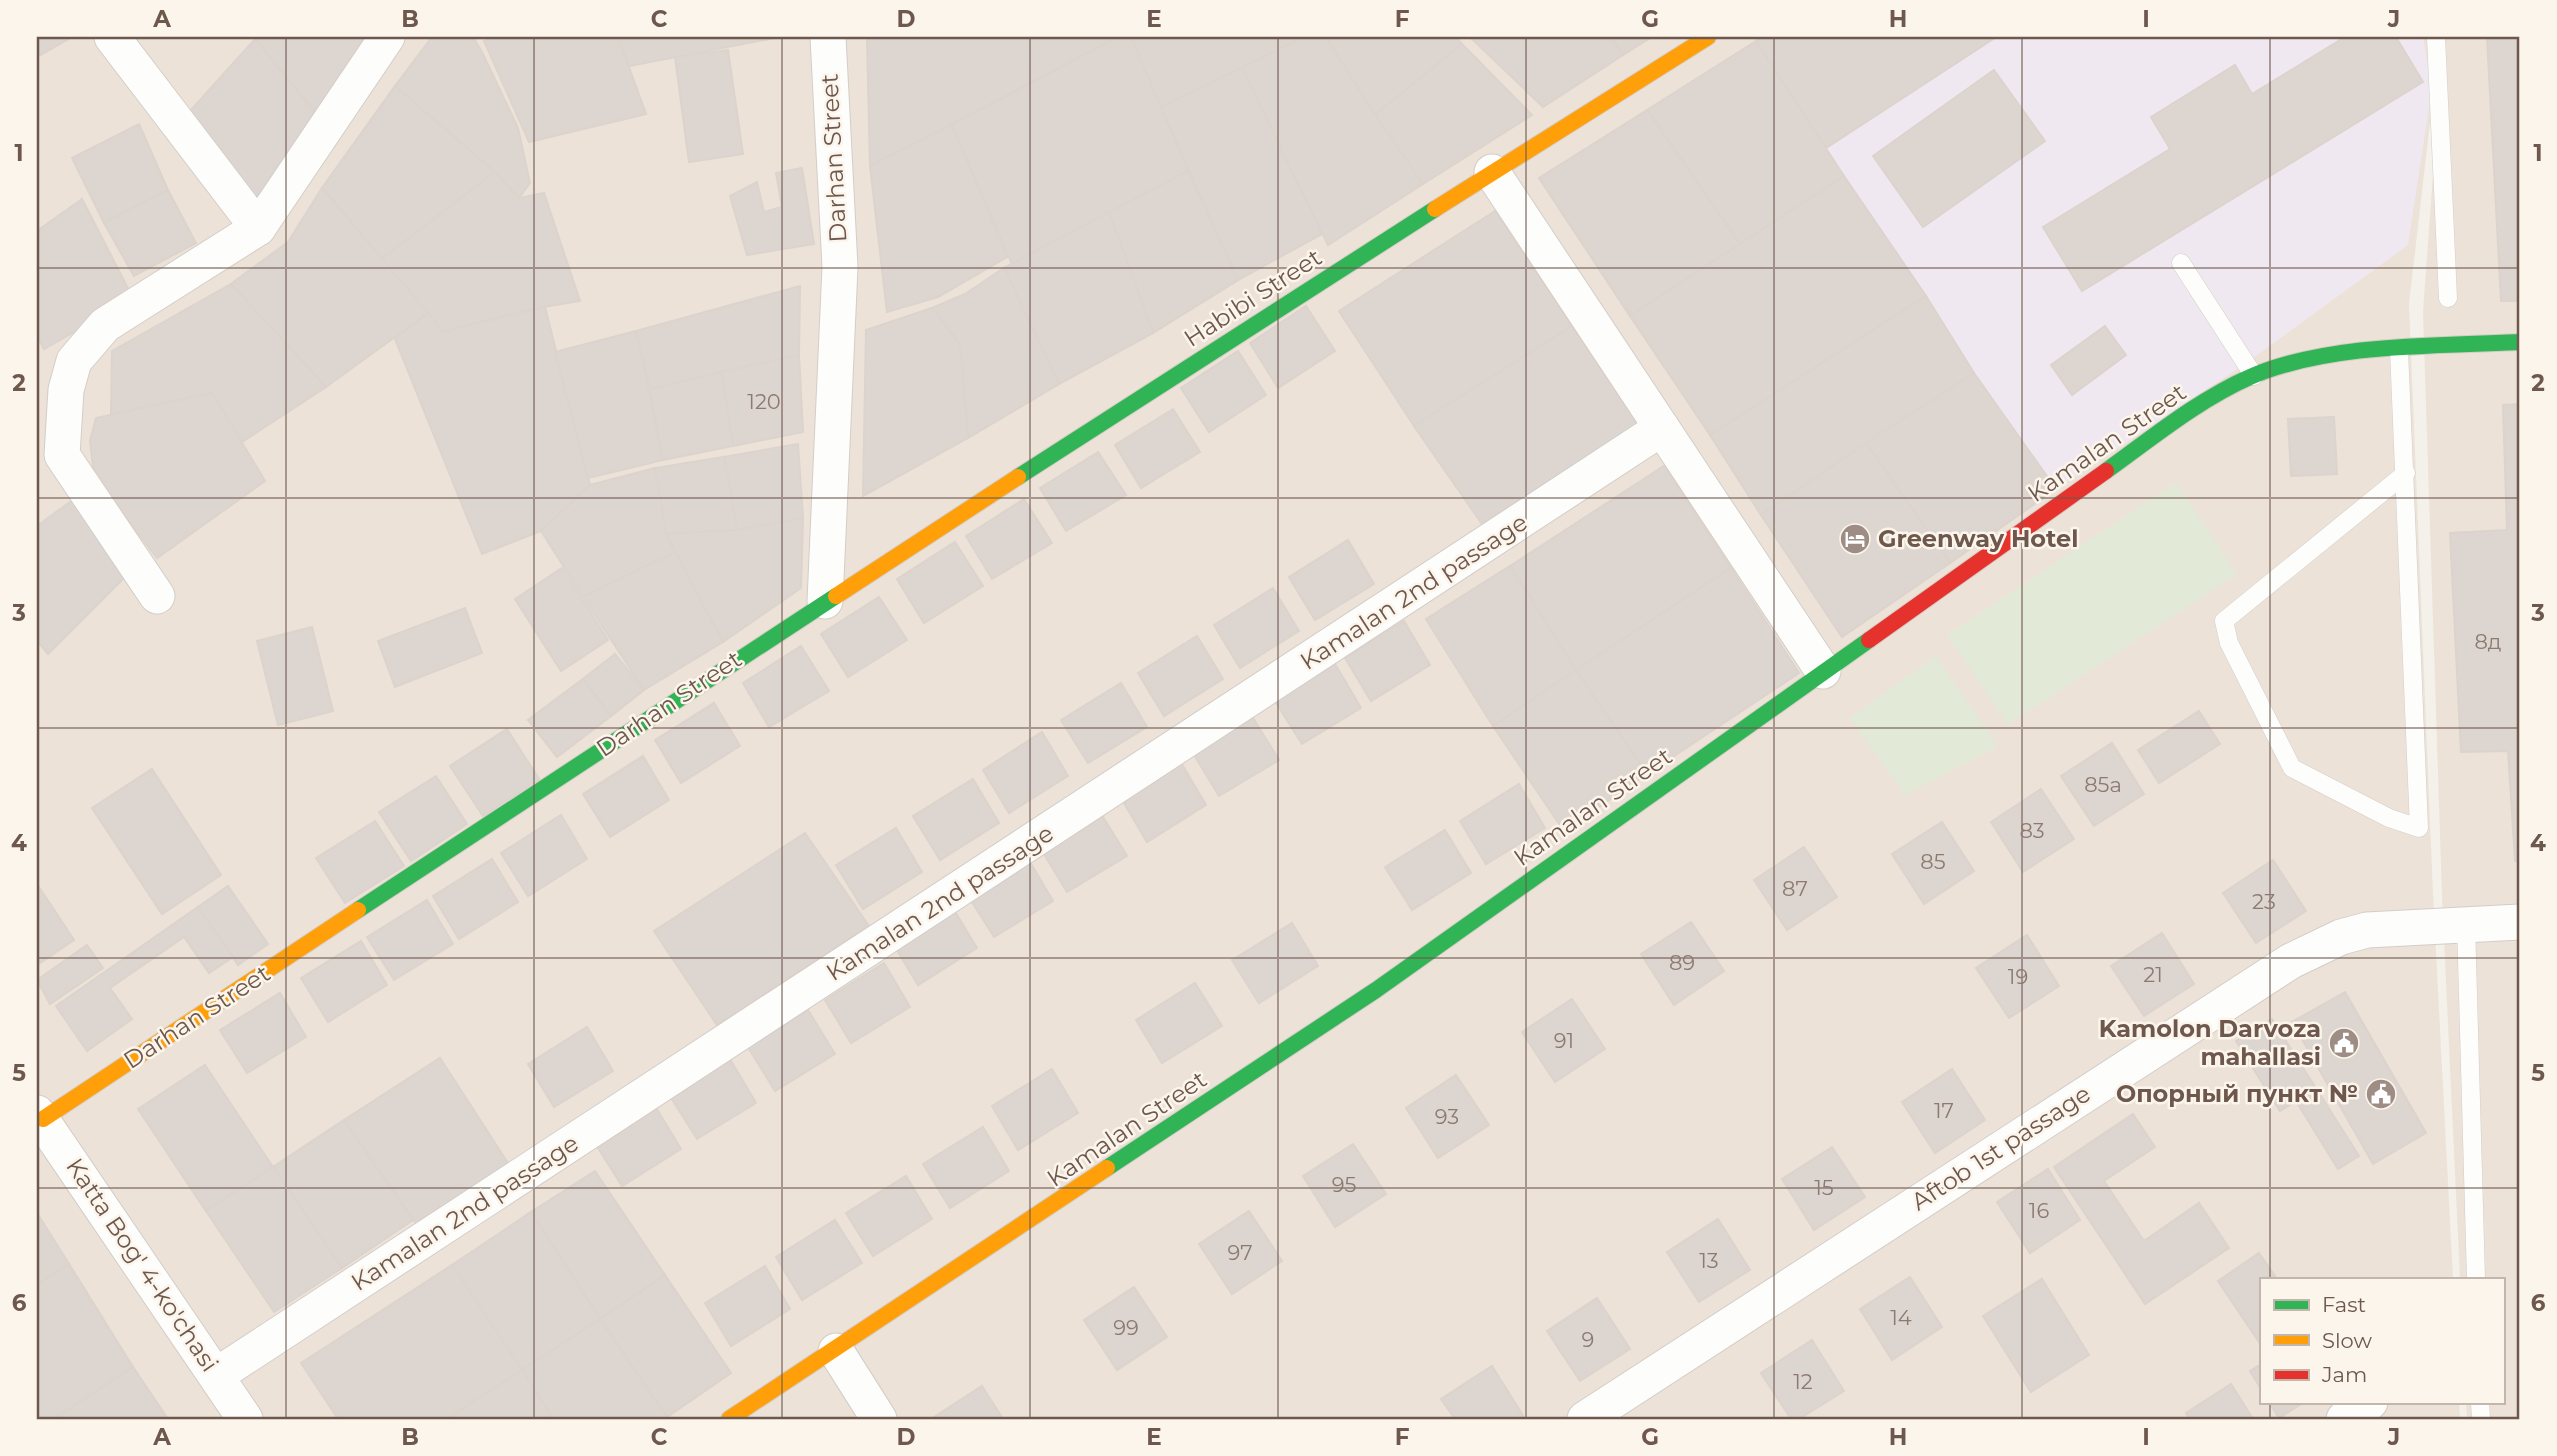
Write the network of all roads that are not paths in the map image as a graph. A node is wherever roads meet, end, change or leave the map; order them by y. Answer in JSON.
{"nodes":[{"id":1,"x":112,"y":37,"type":"edge"},
{"id":2,"x":387,"y":37,"type":"edge"},
{"id":3,"x":828,"y":37,"type":"edge"},
{"id":4,"x":1708,"y":37,"type":"edge"},
{"id":5,"x":2436,"y":37,"type":"edge"},
{"id":6,"x":1492,"y":172,"type":"junction"},
{"id":7,"x":258,"y":228,"type":"junction"},
{"id":8,"x":2181,"y":263,"type":"dead end"},
{"id":9,"x":2448,"y":298,"type":"dead end"},
{"id":10,"x":2520,"y":342,"type":"edge"},
{"id":11,"x":2399,"y":350,"type":"junction"},
{"id":12,"x":2253,"y":376,"type":"junction"},
{"id":13,"x":1662,"y":428,"type":"junction"},
{"id":14,"x":2406,"y":473,"type":"junction"},
{"id":15,"x":157,"y":596,"type":"dead end"},
{"id":16,"x":825,"y":601,"type":"junction"},
{"id":17,"x":1824,"y":671,"type":"junction"},
{"id":18,"x":2520,"y":922,"type":"edge"},
{"id":19,"x":2466,"y":924,"type":"junction"},
{"id":20,"x":40,"y":1116,"type":"edge"},
{"id":21,"x":2476,"y":1278,"type":"edge"},
{"id":22,"x":836,"y":1351,"type":"junction"},
{"id":23,"x":217,"y":1375,"type":"junction"},
{"id":24,"x":2367,"y":1404,"type":"edge"},
{"id":25,"x":245,"y":1419,"type":"edge"},
{"id":26,"x":729,"y":1419,"type":"edge"},
{"id":27,"x":879,"y":1419,"type":"edge"},
{"id":28,"x":1585,"y":1419,"type":"edge"},
{"id":29,"x":2344,"y":1419,"type":"edge"}],
"edges":[{"from":1,"to":7,"type":"street"},
{"from":2,"to":7,"type":"street"},
{"from":3,"to":16,"type":"street","name":"Darhan Street"},
{"from":4,"to":6,"type":"street","name":"Habibi Street"},
{"from":5,"to":9,"type":"lane"},
{"from":6,"to":13,"type":"street"},
{"from":6,"to":16,"type":"street","name":"Habibi Street"},
{"from":7,"to":15,"type":"street"},
{"from":8,"to":12,"type":"lane"},
{"from":10,"to":11,"type":"street","name":"Kamalan Street"},
{"from":11,"to":12,"type":"street","name":"Kamalan Street"},
{"from":11,"to":14,"type":"lane"},
{"from":12,"to":17,"type":"street","name":"Kamalan Street"},
{"from":13,"to":17,"type":"street"},
{"from":13,"to":23,"type":"street","name":"Kamalan 2nd passage"},
{"from":14,"to":14,"type":"lane"},
{"from":16,"to":20,"type":"street","name":"Darhan Street"},
{"from":17,"to":22,"type":"street","name":"Kamalan Street"},
{"from":18,"to":19,"type":"street","name":"Aftob 1st passage"},
{"from":19,"to":21,"type":"lane"},
{"from":19,"to":28,"type":"street","name":"Aftob 1st passage"},
{"from":20,"to":23,"type":"street","name":"Katta Bog' 4-ko'chasi"},
{"from":22,"to":26,"type":"street","name":"Kamalan Street"},
{"from":22,"to":27,"type":"street"},
{"from":23,"to":25,"type":"street","name":"Katta Bog' 4-ko'chasi"},
{"from":24,"to":29,"type":"street"}]}
